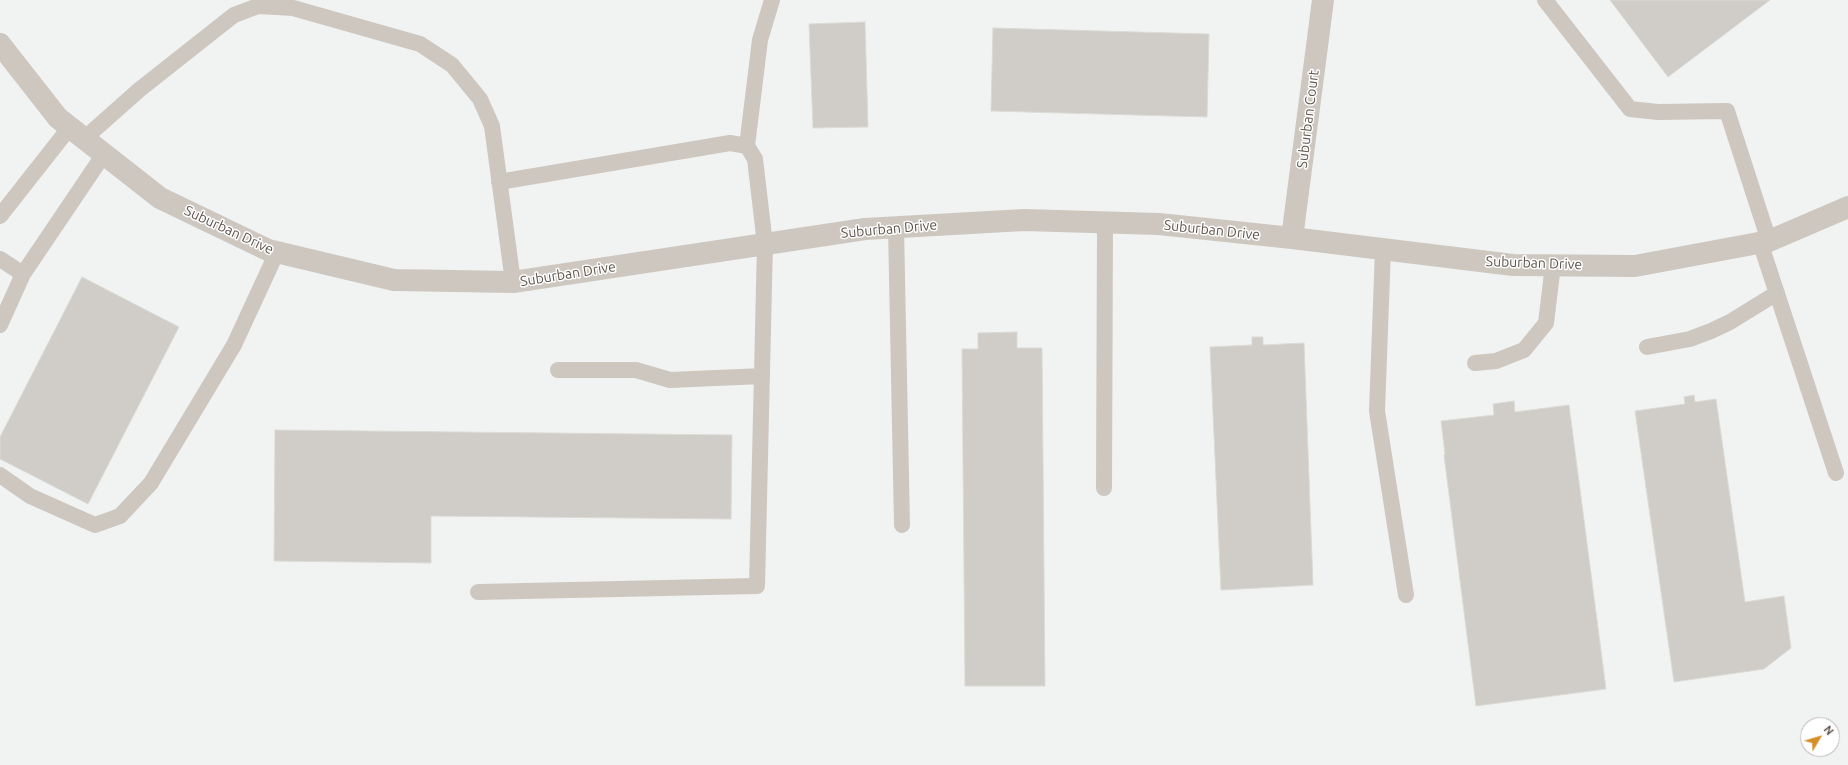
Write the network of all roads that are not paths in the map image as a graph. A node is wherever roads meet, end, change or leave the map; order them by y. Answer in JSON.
{"nodes":[{"id":1,"x":772,"y":0,"type":"edge"},
{"id":2,"x":1323,"y":0,"type":"edge"},
{"id":3,"x":1545,"y":0,"type":"edge"},
{"id":4,"x":0,"y":44,"type":"edge"},
{"id":5,"x":78,"y":132,"type":"junction"},
{"id":6,"x":747,"y":146,"type":"junction"},
{"id":7,"x":104,"y":154,"type":"junction"},
{"id":8,"x":499,"y":182,"type":"junction"},
{"id":9,"x":1848,"y":206,"type":"edge"},
{"id":10,"x":0,"y":216,"type":"edge"},
{"id":11,"x":1105,"y":223,"type":"junction"},
{"id":12,"x":896,"y":227,"type":"junction"},
{"id":13,"x":1292,"y":238,"type":"junction"},
{"id":14,"x":1764,"y":242,"type":"junction"},
{"id":15,"x":765,"y":244,"type":"junction"},
{"id":16,"x":1383,"y":249,"type":"junction"},
{"id":17,"x":277,"y":252,"type":"junction"},
{"id":18,"x":0,"y":259,"type":"edge"},
{"id":19,"x":1553,"y":265,"type":"junction"},
{"id":20,"x":23,"y":274,"type":"junction"},
{"id":21,"x":513,"y":282,"type":"junction"},
{"id":22,"x":1777,"y":293,"type":"junction"},
{"id":23,"x":0,"y":325,"type":"edge"},
{"id":24,"x":1647,"y":347,"type":"dead end"},
{"id":25,"x":1475,"y":363,"type":"dead end"},
{"id":26,"x":558,"y":370,"type":"dead end"},
{"id":27,"x":762,"y":376,"type":"junction"},
{"id":28,"x":1836,"y":473,"type":"dead end"},
{"id":29,"x":0,"y":475,"type":"edge"},
{"id":30,"x":1104,"y":488,"type":"dead end"},
{"id":31,"x":902,"y":525,"type":"dead end"},
{"id":32,"x":478,"y":592,"type":"dead end"},
{"id":33,"x":1406,"y":595,"type":"dead end"}],
"edges":[{"from":1,"to":6,"type":"lane"},
{"from":2,"to":13,"type":"street","name":"Suburban Court"},
{"from":3,"to":14,"type":"lane"},
{"from":4,"to":5,"type":"street","name":"Suburban Drive"},
{"from":5,"to":7,"type":"street","name":"Suburban Drive"},
{"from":5,"to":8,"type":"lane"},
{"from":5,"to":10,"type":"lane"},
{"from":6,"to":8,"type":"lane"},
{"from":6,"to":15,"type":"lane"},
{"from":7,"to":17,"type":"street","name":"Suburban Drive"},
{"from":7,"to":20,"type":"lane"},
{"from":8,"to":21,"type":"lane"},
{"from":9,"to":14,"type":"street","name":"Suburban Drive"},
{"from":11,"to":12,"type":"street","name":"Suburban Drive"},
{"from":11,"to":13,"type":"street","name":"Suburban Drive"},
{"from":11,"to":30,"type":"lane"},
{"from":12,"to":15,"type":"street","name":"Suburban Drive"},
{"from":12,"to":31,"type":"lane"},
{"from":13,"to":16,"type":"street","name":"Suburban Drive"},
{"from":14,"to":19,"type":"street","name":"Suburban Drive"},
{"from":14,"to":22,"type":"lane"},
{"from":15,"to":21,"type":"street","name":"Suburban Drive"},
{"from":15,"to":27,"type":"lane"},
{"from":16,"to":19,"type":"street","name":"Suburban Drive"},
{"from":16,"to":33,"type":"lane"},
{"from":17,"to":21,"type":"street","name":"Suburban Drive"},
{"from":17,"to":29,"type":"lane"},
{"from":18,"to":20,"type":"lane"},
{"from":19,"to":25,"type":"lane"},
{"from":20,"to":23,"type":"lane"},
{"from":22,"to":24,"type":"lane"},
{"from":22,"to":28,"type":"lane"},
{"from":26,"to":27,"type":"lane"},
{"from":27,"to":32,"type":"lane"}]}
